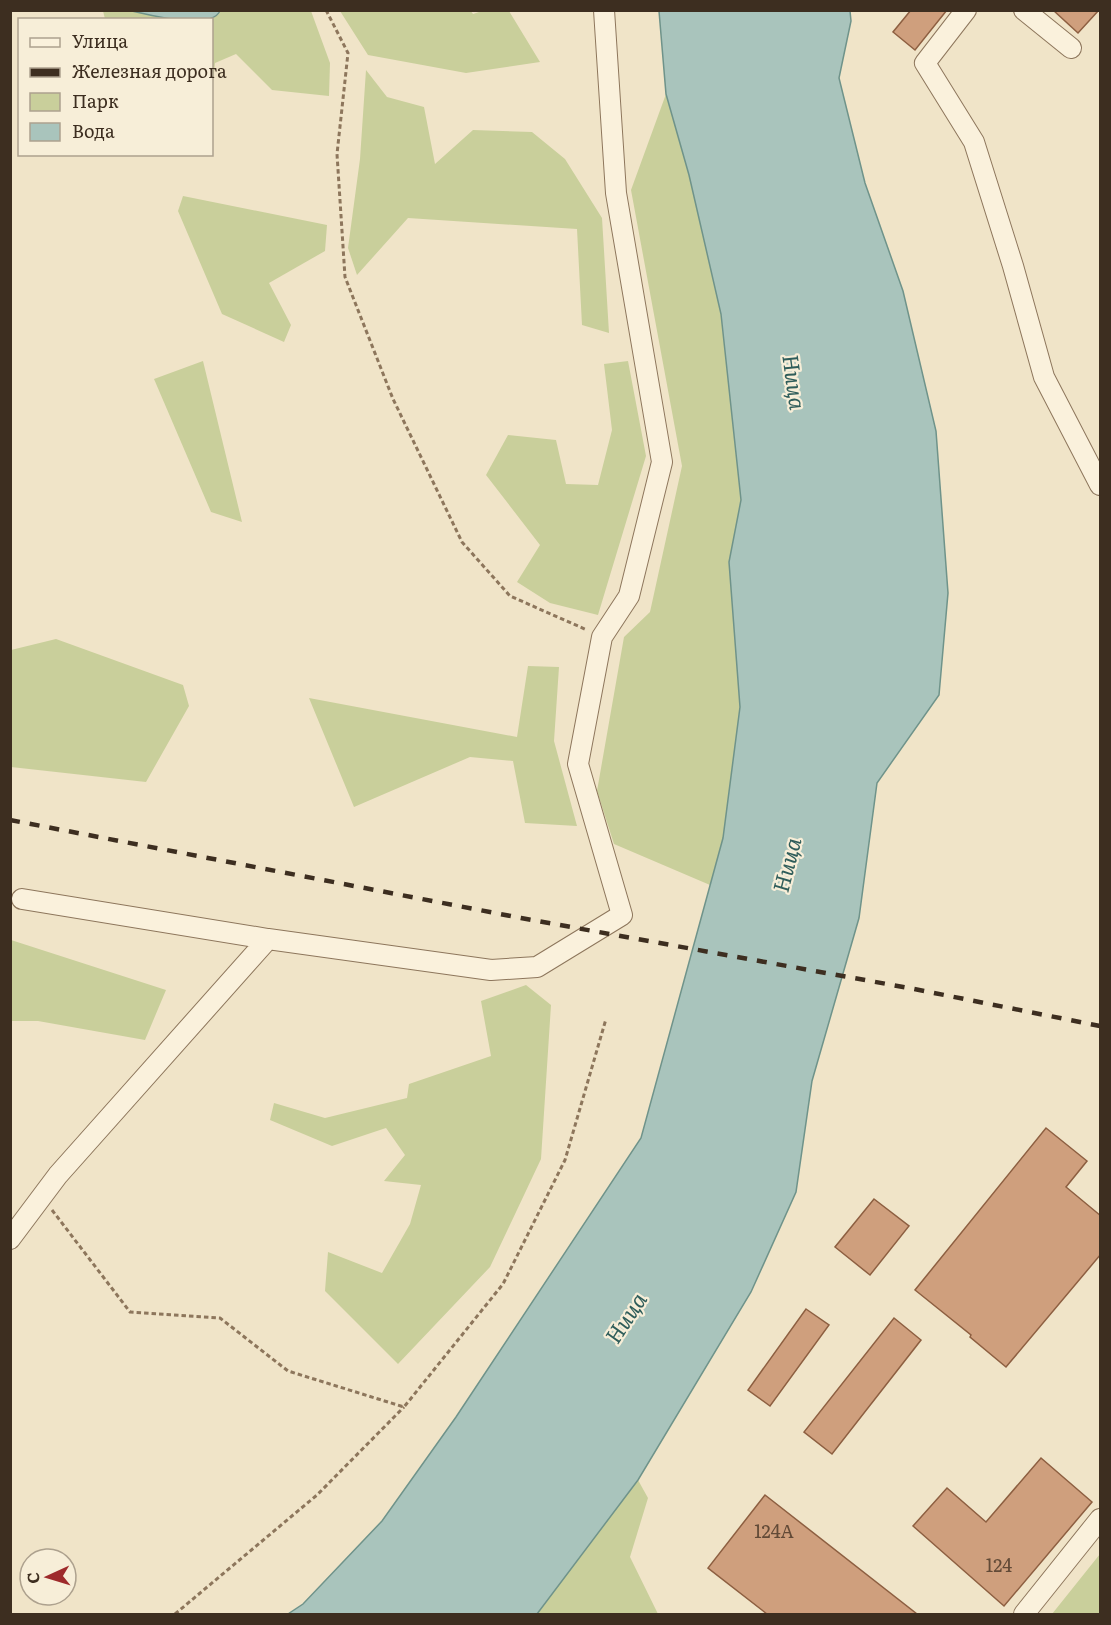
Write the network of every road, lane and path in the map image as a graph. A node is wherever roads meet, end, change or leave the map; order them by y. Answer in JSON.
{"nodes":[{"id":1,"x":326,"y":10,"type":"edge"},
{"id":2,"x":604,"y":10,"type":"edge"},
{"id":3,"x":966,"y":10,"type":"edge"},
{"id":4,"x":1024,"y":10,"type":"edge"},
{"id":5,"x":1071,"y":48,"type":"dead end"},
{"id":6,"x":1101,"y":485,"type":"edge"},
{"id":7,"x":603,"y":637,"type":"junction"},
{"id":8,"x":22,"y":899,"type":"dead end"},
{"id":9,"x":268,"y":939,"type":"junction"},
{"id":10,"x":606,"y":1019,"type":"dead end"},
{"id":11,"x":41,"y":1197,"type":"junction"},
{"id":12,"x":10,"y":1239,"type":"edge"},
{"id":13,"x":404,"y":1407,"type":"junction"},
{"id":14,"x":1101,"y":1519,"type":"edge"},
{"id":15,"x":175,"y":1614,"type":"edge"},
{"id":16,"x":1024,"y":1614,"type":"edge"}],
"edges":[{"from":1,"to":7,"type":"path"},
{"from":2,"to":7,"type":"street"},
{"from":3,"to":6,"type":"street"},
{"from":4,"to":5,"type":"street"},
{"from":7,"to":9,"type":"street"},
{"from":8,"to":9,"type":"street"},
{"from":9,"to":11,"type":"street"},
{"from":10,"to":13,"type":"path"},
{"from":11,"to":12,"type":"street"},
{"from":11,"to":13,"type":"path"},
{"from":13,"to":15,"type":"path"},
{"from":14,"to":16,"type":"street"}]}
